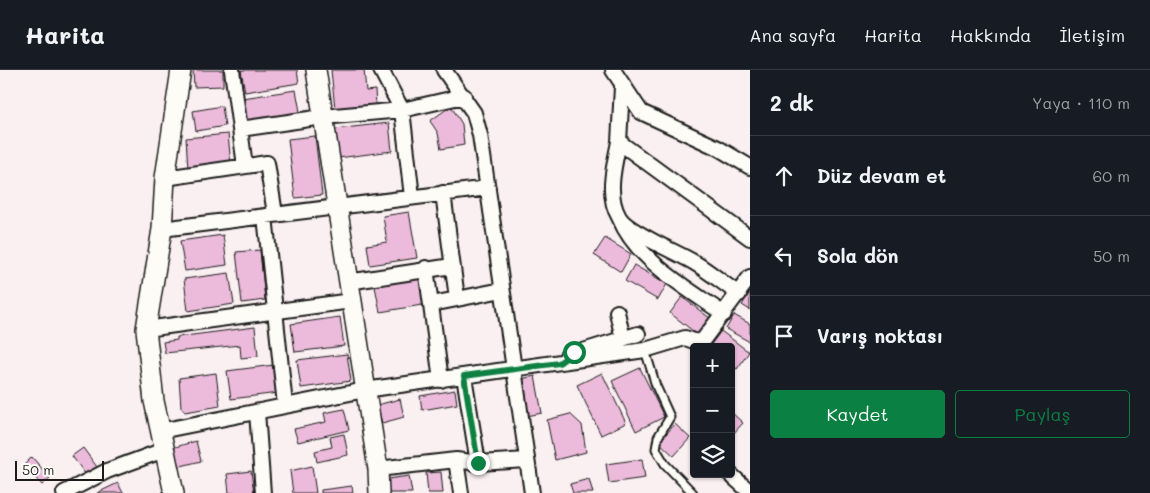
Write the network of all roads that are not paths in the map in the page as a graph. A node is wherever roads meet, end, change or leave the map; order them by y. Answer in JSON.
{"nodes":[{"id":1,"x":182,"y":70,"type":"edge"},
{"id":2,"x":232,"y":70,"type":"edge"},
{"id":3,"x":316,"y":70,"type":"edge"},
{"id":4,"x":381,"y":70,"type":"edge"},
{"id":5,"x":444,"y":70,"type":"edge"},
{"id":6,"x":613,"y":70,"type":"edge"},
{"id":7,"x":622,"y":87,"type":"junction"},
{"id":8,"x":464,"y":96,"type":"junction"},
{"id":9,"x":402,"y":110,"type":"junction"},
{"id":10,"x":323,"y":117,"type":"junction"},
{"id":11,"x":240,"y":129,"type":"junction"},
{"id":12,"x":619,"y":142,"type":"junction"},
{"id":13,"x":245,"y":166,"type":"junction"},
{"id":14,"x":750,"y":167,"type":"edge"},
{"id":15,"x":165,"y":178,"type":"junction"},
{"id":16,"x":488,"y":188,"type":"junction"},
{"id":17,"x":443,"y":193,"type":"junction"},
{"id":18,"x":412,"y":197,"type":"junction"},
{"id":19,"x":337,"y":206,"type":"junction"},
{"id":20,"x":270,"y":215,"type":"junction"},
{"id":21,"x":620,"y":219,"type":"junction"},
{"id":22,"x":162,"y":230,"type":"junction"},
{"id":23,"x":750,"y":238,"type":"edge"},
{"id":24,"x":452,"y":266,"type":"junction"},
{"id":25,"x":426,"y":268,"type":"junction"},
{"id":26,"x":750,"y":277,"type":"edge"},
{"id":27,"x":348,"y":282,"type":"junction"},
{"id":28,"x":502,"y":290,"type":"junction"},
{"id":29,"x":739,"y":294,"type":"junction"},
{"id":30,"x":457,"y":298,"type":"junction"},
{"id":31,"x":351,"y":301,"type":"junction"},
{"id":32,"x":432,"y":304,"type":"junction"},
{"id":33,"x":274,"y":311,"type":"junction"},
{"id":34,"x":617,"y":312,"type":"dead end"},
{"id":35,"x":724,"y":314,"type":"junction"},
{"id":36,"x":146,"y":329,"type":"junction"},
{"id":37,"x":638,"y":334,"type":"dead end"},
{"id":38,"x":623,"y":339,"type":"junction"},
{"id":39,"x":646,"y":350,"type":"junction"},
{"id":40,"x":559,"y":363,"type":"junction"},
{"id":41,"x":513,"y":369,"type":"junction"},
{"id":42,"x":464,"y":376,"type":"junction"},
{"id":43,"x":441,"y":380,"type":"junction"},
{"id":44,"x":365,"y":390,"type":"junction"},
{"id":45,"x":285,"y":405,"type":"junction"},
{"id":46,"x":257,"y":412,"type":"junction"},
{"id":47,"x":160,"y":431,"type":"junction"},
{"id":48,"x":164,"y":450,"type":"junction"},
{"id":49,"x":456,"y":460,"type":"junction"},
{"id":50,"x":527,"y":460,"type":"junction"},
{"id":51,"x":478,"y":463,"type":"junction"},
{"id":52,"x":378,"y":469,"type":"junction"},
{"id":53,"x":734,"y":478,"type":"edge"},
{"id":54,"x":750,"y":492,"type":"edge"},
{"id":55,"x":64,"y":493,"type":"edge"},
{"id":56,"x":174,"y":493,"type":"edge"},
{"id":57,"x":263,"y":493,"type":"edge"},
{"id":58,"x":379,"y":493,"type":"edge"},
{"id":59,"x":461,"y":493,"type":"edge"},
{"id":60,"x":532,"y":493,"type":"edge"},
{"id":61,"x":693,"y":493,"type":"edge"}],
"edges":[{"from":1,"to":15,"type":"street"},
{"from":2,"to":11,"type":"street"},
{"from":3,"to":10,"type":"street"},
{"from":4,"to":9,"type":"street"},
{"from":5,"to":8,"type":"street"},
{"from":6,"to":7,"type":"street"},
{"from":7,"to":12,"type":"street"},
{"from":7,"to":14,"type":"street"},
{"from":8,"to":9,"type":"street"},
{"from":8,"to":16,"type":"street"},
{"from":9,"to":10,"type":"street"},
{"from":9,"to":18,"type":"street"},
{"from":10,"to":11,"type":"street"},
{"from":10,"to":19,"type":"street"},
{"from":11,"to":13,"type":"street"},
{"from":12,"to":21,"type":"street"},
{"from":12,"to":23,"type":"street"},
{"from":13,"to":15,"type":"street"},
{"from":13,"to":20,"type":"street"},
{"from":15,"to":22,"type":"street"},
{"from":16,"to":17,"type":"street"},
{"from":16,"to":28,"type":"street"},
{"from":17,"to":18,"type":"street"},
{"from":17,"to":24,"type":"street"},
{"from":18,"to":19,"type":"street"},
{"from":19,"to":20,"type":"street"},
{"from":19,"to":27,"type":"street"},
{"from":20,"to":22,"type":"street"},
{"from":20,"to":33,"type":"street"},
{"from":21,"to":29,"type":"street"},
{"from":21,"to":35,"type":"street"},
{"from":22,"to":36,"type":"street"},
{"from":24,"to":25,"type":"street"},
{"from":24,"to":30,"type":"street"},
{"from":25,"to":27,"type":"street"},
{"from":25,"to":32,"type":"street"},
{"from":26,"to":29,"type":"street"},
{"from":27,"to":31,"type":"street"},
{"from":28,"to":30,"type":"street"},
{"from":28,"to":41,"type":"street"},
{"from":29,"to":35,"type":"street"},
{"from":30,"to":32,"type":"street"},
{"from":31,"to":33,"type":"street"},
{"from":31,"to":44,"type":"street"},
{"from":32,"to":43,"type":"street"},
{"from":33,"to":36,"type":"street"},
{"from":33,"to":45,"type":"street"},
{"from":34,"to":38,"type":"street"},
{"from":35,"to":39,"type":"street"},
{"from":36,"to":47,"type":"street"},
{"from":37,"to":38,"type":"street"},
{"from":38,"to":40,"type":"street"},
{"from":39,"to":40,"type":"street"},
{"from":39,"to":61,"type":"lane"},
{"from":40,"to":41,"type":"street"},
{"from":41,"to":42,"type":"street"},
{"from":41,"to":50,"type":"street"},
{"from":42,"to":43,"type":"street"},
{"from":42,"to":51,"type":"street"},
{"from":43,"to":44,"type":"street"},
{"from":44,"to":45,"type":"street"},
{"from":44,"to":52,"type":"street"},
{"from":45,"to":46,"type":"street"},
{"from":46,"to":47,"type":"street"},
{"from":46,"to":57,"type":"street"},
{"from":47,"to":48,"type":"street"},
{"from":48,"to":55,"type":"street"},
{"from":48,"to":56,"type":"street"},
{"from":49,"to":51,"type":"street"},
{"from":49,"to":52,"type":"street"},
{"from":49,"to":59,"type":"street"},
{"from":50,"to":51,"type":"street"},
{"from":50,"to":60,"type":"street"},
{"from":52,"to":58,"type":"street"},
{"from":53,"to":54,"type":"street"}]}
